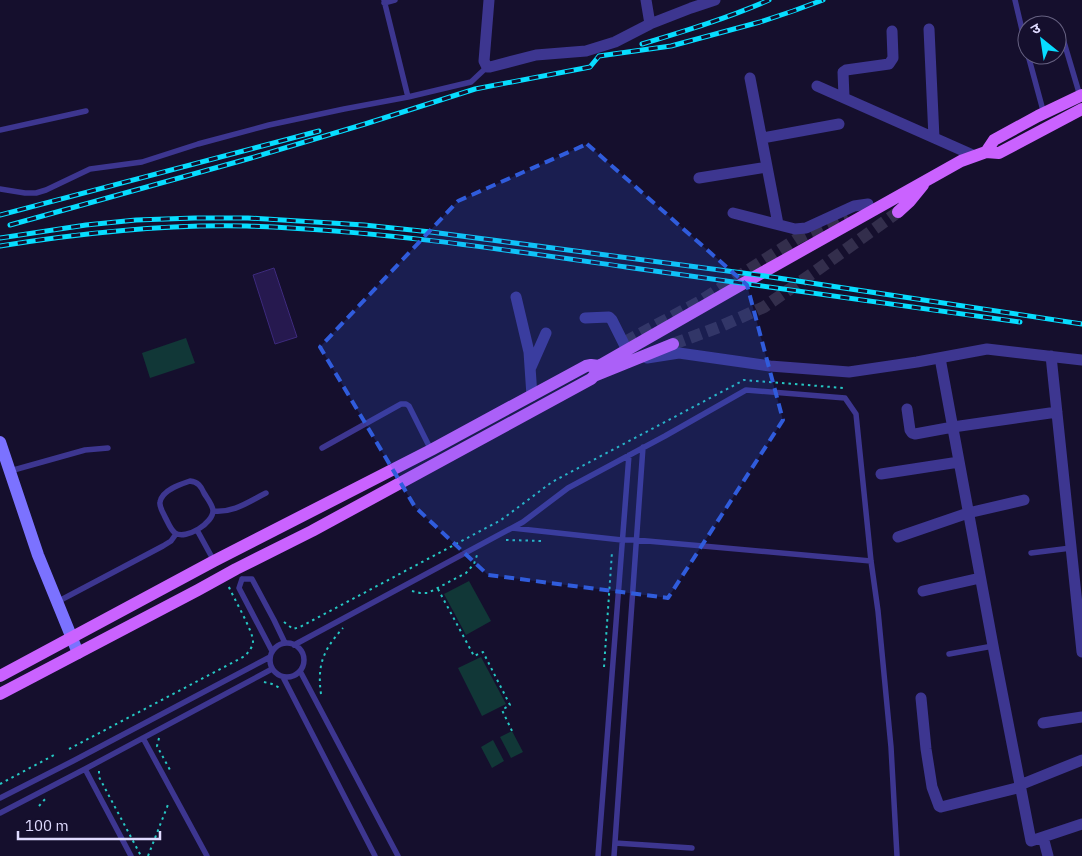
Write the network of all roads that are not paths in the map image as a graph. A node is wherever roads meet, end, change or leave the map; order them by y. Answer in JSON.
{"nodes":[{"id":1,"x":395,"y":0,"type":"edge"},
{"id":2,"x":489,"y":0,"type":"edge"},
{"id":3,"x":646,"y":0,"type":"edge"},
{"id":4,"x":715,"y":0,"type":"edge"},
{"id":5,"x":1015,"y":0,"type":"edge"},
{"id":6,"x":384,"y":1,"type":"edge"},
{"id":7,"x":1019,"y":15,"type":"edge"},
{"id":8,"x":650,"y":24,"type":"junction"},
{"id":9,"x":929,"y":29,"type":"dead end"},
{"id":10,"x":892,"y":31,"type":"dead end"},
{"id":11,"x":1067,"y":51,"type":"edge"},
{"id":12,"x":1030,"y":65,"type":"edge"},
{"id":13,"x":487,"y":67,"type":"junction"},
{"id":14,"x":750,"y":78,"type":"dead end"},
{"id":15,"x":817,"y":86,"type":"dead end"},
{"id":16,"x":1081,"y":96,"type":"edge"},
{"id":17,"x":408,"y":97,"type":"junction"},
{"id":18,"x":844,"y":97,"type":"junction"},
{"id":19,"x":1082,"y":109,"type":"edge"},
{"id":20,"x":86,"y":111,"type":"dead end"},
{"id":21,"x":1041,"y":115,"type":"junction"},
{"id":22,"x":839,"y":124,"type":"dead end"},
{"id":23,"x":1045,"y":129,"type":"junction"},
{"id":24,"x":0,"y":130,"type":"edge"},
{"id":25,"x":762,"y":138,"type":"junction"},
{"id":26,"x":934,"y":138,"type":"junction"},
{"id":27,"x":980,"y":154,"type":"junction"},
{"id":28,"x":768,"y":167,"type":"junction"},
{"id":29,"x":699,"y":178,"type":"dead end"},
{"id":30,"x":927,"y":180,"type":"junction"},
{"id":31,"x":0,"y":189,"type":"edge"},
{"id":32,"x":868,"y":204,"type":"junction"},
{"id":33,"x":898,"y":212,"type":"tunnel mouth"},
{"id":34,"x":733,"y":213,"type":"dead end"},
{"id":35,"x":847,"y":215,"type":"tunnel mouth"},
{"id":36,"x":778,"y":224,"type":"junction"},
{"id":37,"x":516,"y":297,"type":"dead end"},
{"id":38,"x":585,"y":318,"type":"dead end"},
{"id":39,"x":546,"y":333,"type":"dead end"},
{"id":40,"x":672,"y":344,"type":"tunnel mouth"},
{"id":41,"x":628,"y":349,"type":"junction"},
{"id":42,"x":1051,"y":356,"type":"junction"},
{"id":43,"x":940,"y":358,"type":"junction"},
{"id":44,"x":1082,"y":360,"type":"edge"},
{"id":45,"x":530,"y":368,"type":"junction"},
{"id":46,"x":594,"y":369,"type":"junction"},
{"id":47,"x":532,"y":396,"type":"junction"},
{"id":48,"x":907,"y":409,"type":"dead end"},
{"id":49,"x":1057,"y":412,"type":"junction"},
{"id":50,"x":952,"y":427,"type":"junction"},
{"id":51,"x":0,"y":442,"type":"edge"},
{"id":52,"x":643,"y":447,"type":"junction"},
{"id":53,"x":108,"y":448,"type":"dead end"},
{"id":54,"x":322,"y":448,"type":"dead end"},
{"id":55,"x":431,"y":450,"type":"junction"},
{"id":56,"x":629,"y":455,"type":"junction"},
{"id":57,"x":959,"y":462,"type":"junction"},
{"id":58,"x":10,"y":471,"type":"junction"},
{"id":59,"x":881,"y":474,"type":"dead end"},
{"id":60,"x":266,"y":493,"type":"dead end"},
{"id":61,"x":1024,"y":500,"type":"dead end"},
{"id":62,"x":213,"y":512,"type":"junction"},
{"id":63,"x":968,"y":513,"type":"junction"},
{"id":64,"x":304,"y":515,"type":"junction"},
{"id":65,"x":512,"y":528,"type":"junction"},
{"id":66,"x":197,"y":530,"type":"junction"},
{"id":67,"x":312,"y":531,"type":"junction"},
{"id":68,"x":176,"y":534,"type":"junction"},
{"id":69,"x":898,"y":537,"type":"dead end"},
{"id":70,"x":622,"y":540,"type":"junction"},
{"id":71,"x":636,"y":540,"type":"junction"},
{"id":72,"x":1071,"y":548,"type":"junction"},
{"id":73,"x":1032,"y":553,"type":"dead end"},
{"id":74,"x":220,"y":558,"type":"junction"},
{"id":75,"x":870,"y":561,"type":"junction"},
{"id":76,"x":239,"y":574,"type":"junction"},
{"id":77,"x":980,"y":578,"type":"junction"},
{"id":78,"x":924,"y":590,"type":"dead end"},
{"id":79,"x":57,"y":602,"type":"junction"},
{"id":80,"x":72,"y":638,"type":"junction"},
{"id":81,"x":285,"y":643,"type":"junction"},
{"id":82,"x":294,"y":645,"type":"junction"},
{"id":83,"x":993,"y":646,"type":"junction"},
{"id":84,"x":1082,"y":652,"type":"edge"},
{"id":85,"x":78,"y":653,"type":"junction"},
{"id":86,"x":271,"y":654,"type":"junction"},
{"id":87,"x":949,"y":654,"type":"dead end"},
{"id":88,"x":272,"y":670,"type":"junction"},
{"id":89,"x":300,"y":671,"type":"junction"},
{"id":90,"x":0,"y":676,"type":"edge"},
{"id":91,"x":283,"y":677,"type":"junction"},
{"id":92,"x":0,"y":694,"type":"edge"},
{"id":93,"x":921,"y":698,"type":"dead end"},
{"id":94,"x":1082,"y":717,"type":"edge"},
{"id":95,"x":1043,"y":723,"type":"dead end"},
{"id":96,"x":143,"y":738,"type":"junction"},
{"id":97,"x":1082,"y":760,"type":"edge"},
{"id":98,"x":85,"y":769,"type":"junction"},
{"id":99,"x":1021,"y":786,"type":"junction"},
{"id":100,"x":0,"y":798,"type":"edge"},
{"id":101,"x":0,"y":813,"type":"edge"},
{"id":102,"x":1082,"y":824,"type":"edge"},
{"id":103,"x":1043,"y":837,"type":"junction"},
{"id":104,"x":615,"y":843,"type":"junction"},
{"id":105,"x":692,"y":848,"type":"dead end"},
{"id":106,"x":132,"y":856,"type":"edge"},
{"id":107,"x":207,"y":856,"type":"edge"},
{"id":108,"x":375,"y":856,"type":"edge"},
{"id":109,"x":398,"y":856,"type":"edge"},
{"id":110,"x":598,"y":856,"type":"edge"},
{"id":111,"x":614,"y":856,"type":"edge"},
{"id":112,"x":898,"y":856,"type":"edge"},
{"id":113,"x":1048,"y":856,"type":"edge"}],
"edges":[{"from":1,"to":6,"type":"lane"},
{"from":2,"to":13,"type":"street"},
{"from":3,"to":8,"type":"street"},
{"from":4,"to":8,"type":"street"},
{"from":5,"to":7,"type":"lane"},
{"from":6,"to":17,"type":"lane"},
{"from":8,"to":13,"type":"street"},
{"from":9,"to":26,"type":"street"},
{"from":10,"to":18,"type":"street"},
{"from":11,"to":16,"type":"lane"},
{"from":12,"to":21,"type":"lane"},
{"from":13,"to":17,"type":"lane"},
{"from":14,"to":25,"type":"street"},
{"from":15,"to":18,"type":"street"},
{"from":16,"to":21,"type":"main road"},
{"from":17,"to":31,"type":"lane"},
{"from":18,"to":26,"type":"street"},
{"from":19,"to":23,"type":"main road"},
{"from":20,"to":24,"type":"lane"},
{"from":21,"to":23,"type":"main road"},
{"from":21,"to":27,"type":"main road"},
{"from":22,"to":25,"type":"street"},
{"from":23,"to":27,"type":"main road"},
{"from":25,"to":28,"type":"street"},
{"from":26,"to":27,"type":"street"},
{"from":27,"to":30,"type":"main road"},
{"from":28,"to":29,"type":"street"},
{"from":28,"to":36,"type":"street"},
{"from":30,"to":32,"type":"main road"},
{"from":30,"to":33,"type":"main road"},
{"from":30,"to":41,"type":"main road"},
{"from":32,"to":35,"type":"main road"},
{"from":32,"to":36,"type":"street"},
{"from":34,"to":36,"type":"street"},
{"from":37,"to":45,"type":"street"},
{"from":38,"to":41,"type":"street"},
{"from":39,"to":45,"type":"street"},
{"from":40,"to":41,"type":"main road"},
{"from":41,"to":43,"type":"street"},
{"from":41,"to":46,"type":"main road"},
{"from":41,"to":46,"type":"main road"},
{"from":42,"to":43,"type":"street"},
{"from":42,"to":44,"type":"street"},
{"from":42,"to":49,"type":"street"},
{"from":43,"to":50,"type":"street"},
{"from":45,"to":47,"type":"street"},
{"from":46,"to":47,"type":"main road"},
{"from":46,"to":67,"type":"main road"},
{"from":47,"to":55,"type":"main road"},
{"from":48,"to":50,"type":"street"},
{"from":49,"to":50,"type":"street"},
{"from":49,"to":72,"type":"street"},
{"from":50,"to":57,"type":"street"},
{"from":51,"to":58,"type":"street"},
{"from":52,"to":56,"type":"lane"},
{"from":52,"to":71,"type":"lane"},
{"from":52,"to":75,"type":"lane"},
{"from":53,"to":58,"type":"lane"},
{"from":54,"to":55,"type":"lane"},
{"from":55,"to":64,"type":"main road"},
{"from":56,"to":65,"type":"lane"},
{"from":56,"to":70,"type":"lane"},
{"from":57,"to":59,"type":"street"},
{"from":57,"to":63,"type":"street"},
{"from":58,"to":79,"type":"street"},
{"from":60,"to":62,"type":"lane"},
{"from":61,"to":63,"type":"street"},
{"from":62,"to":66,"type":"lane"},
{"from":62,"to":68,"type":"lane"},
{"from":63,"to":69,"type":"street"},
{"from":63,"to":77,"type":"street"},
{"from":64,"to":67,"type":"lane"},
{"from":64,"to":74,"type":"main road"},
{"from":65,"to":70,"type":"lane"},
{"from":65,"to":82,"type":"lane"},
{"from":66,"to":68,"type":"lane"},
{"from":66,"to":74,"type":"lane"},
{"from":67,"to":76,"type":"main road"},
{"from":68,"to":79,"type":"lane"},
{"from":70,"to":71,"type":"lane"},
{"from":70,"to":110,"type":"lane"},
{"from":71,"to":75,"type":"lane"},
{"from":71,"to":104,"type":"lane"},
{"from":72,"to":73,"type":"lane"},
{"from":72,"to":84,"type":"street"},
{"from":74,"to":76,"type":"lane"},
{"from":74,"to":80,"type":"main road"},
{"from":75,"to":112,"type":"lane"},
{"from":76,"to":81,"type":"lane"},
{"from":76,"to":85,"type":"main road"},
{"from":76,"to":86,"type":"lane"},
{"from":77,"to":78,"type":"street"},
{"from":77,"to":83,"type":"street"},
{"from":79,"to":80,"type":"street"},
{"from":80,"to":85,"type":"street"},
{"from":80,"to":90,"type":"main road"},
{"from":81,"to":82,"type":"lane"},
{"from":81,"to":86,"type":"lane"},
{"from":82,"to":89,"type":"lane"},
{"from":83,"to":87,"type":"lane"},
{"from":83,"to":99,"type":"street"},
{"from":85,"to":92,"type":"main road"},
{"from":86,"to":88,"type":"lane"},
{"from":86,"to":100,"type":"lane"},
{"from":88,"to":91,"type":"lane"},
{"from":88,"to":96,"type":"lane"},
{"from":89,"to":91,"type":"lane"},
{"from":89,"to":109,"type":"lane"},
{"from":91,"to":108,"type":"lane"},
{"from":93,"to":99,"type":"street"},
{"from":94,"to":95,"type":"street"},
{"from":96,"to":98,"type":"lane"},
{"from":96,"to":107,"type":"lane"},
{"from":97,"to":99,"type":"street"},
{"from":98,"to":101,"type":"lane"},
{"from":98,"to":106,"type":"lane"},
{"from":99,"to":103,"type":"street"},
{"from":102,"to":103,"type":"street"},
{"from":103,"to":113,"type":"street"},
{"from":104,"to":105,"type":"lane"},
{"from":104,"to":111,"type":"lane"}]}
